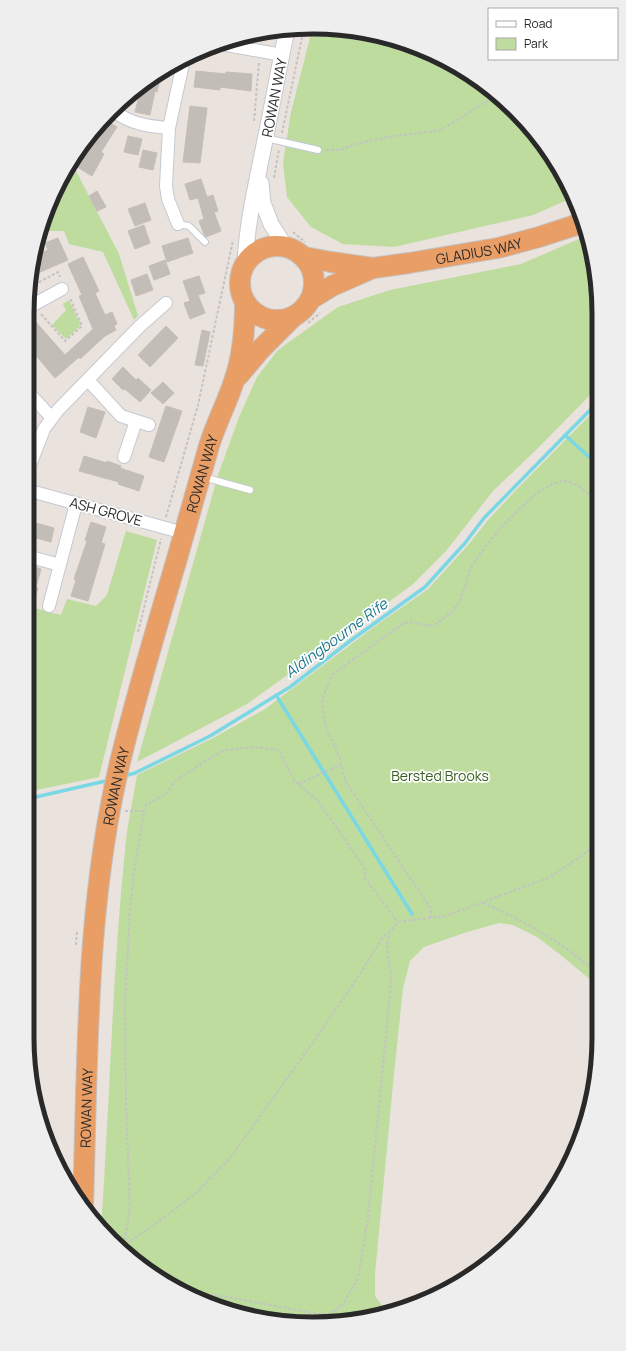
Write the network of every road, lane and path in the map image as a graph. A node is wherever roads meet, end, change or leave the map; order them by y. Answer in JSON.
{"nodes":[{"id":1,"x":286,"y":36,"type":"edge"},
{"id":2,"x":264,"y":38,"type":"edge"},
{"id":3,"x":233,"y":46,"type":"edge"},
{"id":4,"x":260,"y":51,"type":"junction"},
{"id":5,"x":282,"y":55,"type":"junction"},
{"id":6,"x":183,"y":67,"type":"edge"},
{"id":7,"x":491,"y":98,"type":"edge"},
{"id":8,"x":118,"y":114,"type":"edge"},
{"id":9,"x":254,"y":122,"type":"dead end"},
{"id":10,"x":169,"y":128,"type":"junction"},
{"id":11,"x":266,"y":138,"type":"junction"},
{"id":12,"x":318,"y":150,"type":"joint"},
{"id":13,"x":260,"y":166,"type":"junction"},
{"id":14,"x":178,"y":224,"type":"joint"},
{"id":15,"x":577,"y":224,"type":"edge"},
{"id":16,"x":234,"y":233,"type":"dead end"},
{"id":17,"x":205,"y":242,"type":"dead end"},
{"id":18,"x":284,"y":246,"type":"junction"},
{"id":19,"x":304,"y":257,"type":"junction"},
{"id":20,"x":245,"y":263,"type":"junction"},
{"id":21,"x":373,"y":268,"type":"junction"},
{"id":22,"x":36,"y":284,"type":"edge"},
{"id":23,"x":63,"y":288,"type":"junction"},
{"id":24,"x":311,"y":299,"type":"junction"},
{"id":25,"x":166,"y":303,"type":"dead end"},
{"id":26,"x":246,"y":303,"type":"junction"},
{"id":27,"x":34,"y":305,"type":"edge"},
{"id":28,"x":34,"y":312,"type":"edge"},
{"id":29,"x":293,"y":317,"type":"junction"},
{"id":30,"x":88,"y":380,"type":"junction"},
{"id":31,"x":234,"y":382,"type":"junction"},
{"id":32,"x":34,"y":399,"type":"edge"},
{"id":33,"x":52,"y":418,"type":"junction"},
{"id":34,"x":136,"y":421,"type":"junction"},
{"id":35,"x":149,"y":425,"type":"dead end"},
{"id":36,"x":34,"y":455,"type":"edge"},
{"id":37,"x":124,"y":456,"type":"dead end"},
{"id":38,"x":200,"y":476,"type":"junction"},
{"id":39,"x":250,"y":490,"type":"dead end"},
{"id":40,"x":34,"y":493,"type":"edge"},
{"id":41,"x":592,"y":498,"type":"edge"},
{"id":42,"x":76,"y":504,"type":"junction"},
{"id":43,"x":164,"y":527,"type":"junction"},
{"id":44,"x":184,"y":533,"type":"junction"},
{"id":45,"x":34,"y":558,"type":"edge"},
{"id":46,"x":60,"y":565,"type":"junction"},
{"id":47,"x":49,"y":606,"type":"dead end"},
{"id":48,"x":138,"y":632,"type":"dead end"},
{"id":49,"x":341,"y":765,"type":"junction"},
{"id":50,"x":298,"y":784,"type":"junction"},
{"id":51,"x":118,"y":803,"type":"junction"},
{"id":52,"x":144,"y":811,"type":"junction"},
{"id":53,"x":592,"y":848,"type":"edge"},
{"id":54,"x":482,"y":903,"type":"junction"},
{"id":55,"x":430,"y":918,"type":"junction"},
{"id":56,"x":398,"y":922,"type":"junction"},
{"id":57,"x":390,"y":932,"type":"junction"},
{"id":58,"x":592,"y":969,"type":"edge"},
{"id":59,"x":90,"y":1205,"type":"edge"},
{"id":60,"x":124,"y":1243,"type":"edge"},
{"id":61,"x":125,"y":1244,"type":"edge"},
{"id":62,"x":200,"y":1293,"type":"edge"}],
"edges":[{"from":1,"to":5,"type":"street","name":"ROWAN WAY"},
{"from":2,"to":4,"type":"path"},
{"from":3,"to":4,"type":"street"},
{"from":4,"to":5,"type":"street"},
{"from":4,"to":9,"type":"path"},
{"from":5,"to":11,"type":"street","name":"ROWAN WAY"},
{"from":6,"to":10,"type":"street"},
{"from":7,"to":12,"type":"path"},
{"from":8,"to":10,"type":"street"},
{"from":10,"to":14,"type":"street"},
{"from":11,"to":12,"type":"lane"},
{"from":11,"to":13,"type":"street","name":"ROWAN WAY"},
{"from":13,"to":18,"type":"street","name":"ROWAN WAY"},
{"from":13,"to":20,"type":"street","name":"ROWAN WAY"},
{"from":14,"to":17,"type":"lane"},
{"from":15,"to":21,"type":"highway","name":"GLADIUS WAY"},
{"from":16,"to":43,"type":"path"},
{"from":18,"to":19,"type":"highway"},
{"from":18,"to":20,"type":"highway"},
{"from":19,"to":21,"type":"highway","name":"GLADIUS WAY"},
{"from":19,"to":24,"type":"highway"},
{"from":20,"to":26,"type":"highway"},
{"from":21,"to":24,"type":"highway","name":"GLADIUS WAY"},
{"from":22,"to":23,"type":"path"},
{"from":23,"to":27,"type":"street"},
{"from":23,"to":28,"type":"path"},
{"from":24,"to":29,"type":"highway"},
{"from":25,"to":30,"type":"street"},
{"from":26,"to":29,"type":"highway"},
{"from":26,"to":31,"type":"highway","name":"ROWAN WAY"},
{"from":29,"to":31,"type":"highway","name":"ROWAN WAY"},
{"from":30,"to":33,"type":"street"},
{"from":30,"to":34,"type":"street"},
{"from":31,"to":38,"type":"highway","name":"ROWAN WAY"},
{"from":32,"to":33,"type":"street"},
{"from":33,"to":36,"type":"street"},
{"from":34,"to":35,"type":"street"},
{"from":34,"to":37,"type":"street"},
{"from":38,"to":39,"type":"lane"},
{"from":38,"to":44,"type":"highway","name":"ROWAN WAY"},
{"from":40,"to":42,"type":"street","name":"ASH GROVE"},
{"from":41,"to":49,"type":"path"},
{"from":42,"to":43,"type":"street","name":"ASH GROVE"},
{"from":42,"to":46,"type":"street"},
{"from":43,"to":44,"type":"street","name":"ASH GROVE"},
{"from":43,"to":48,"type":"path"},
{"from":44,"to":51,"type":"highway","name":"ROWAN WAY"},
{"from":45,"to":46,"type":"street"},
{"from":46,"to":47,"type":"street"},
{"from":49,"to":50,"type":"path"},
{"from":49,"to":55,"type":"path"},
{"from":50,"to":52,"type":"path"},
{"from":50,"to":56,"type":"path"},
{"from":51,"to":52,"type":"path"},
{"from":51,"to":59,"type":"highway","name":"ROWAN WAY"},
{"from":52,"to":60,"type":"path"},
{"from":53,"to":54,"type":"path"},
{"from":54,"to":55,"type":"path"},
{"from":54,"to":58,"type":"path"},
{"from":55,"to":56,"type":"path"},
{"from":56,"to":57,"type":"path"},
{"from":57,"to":61,"type":"path"},
{"from":57,"to":62,"type":"path"}]}
